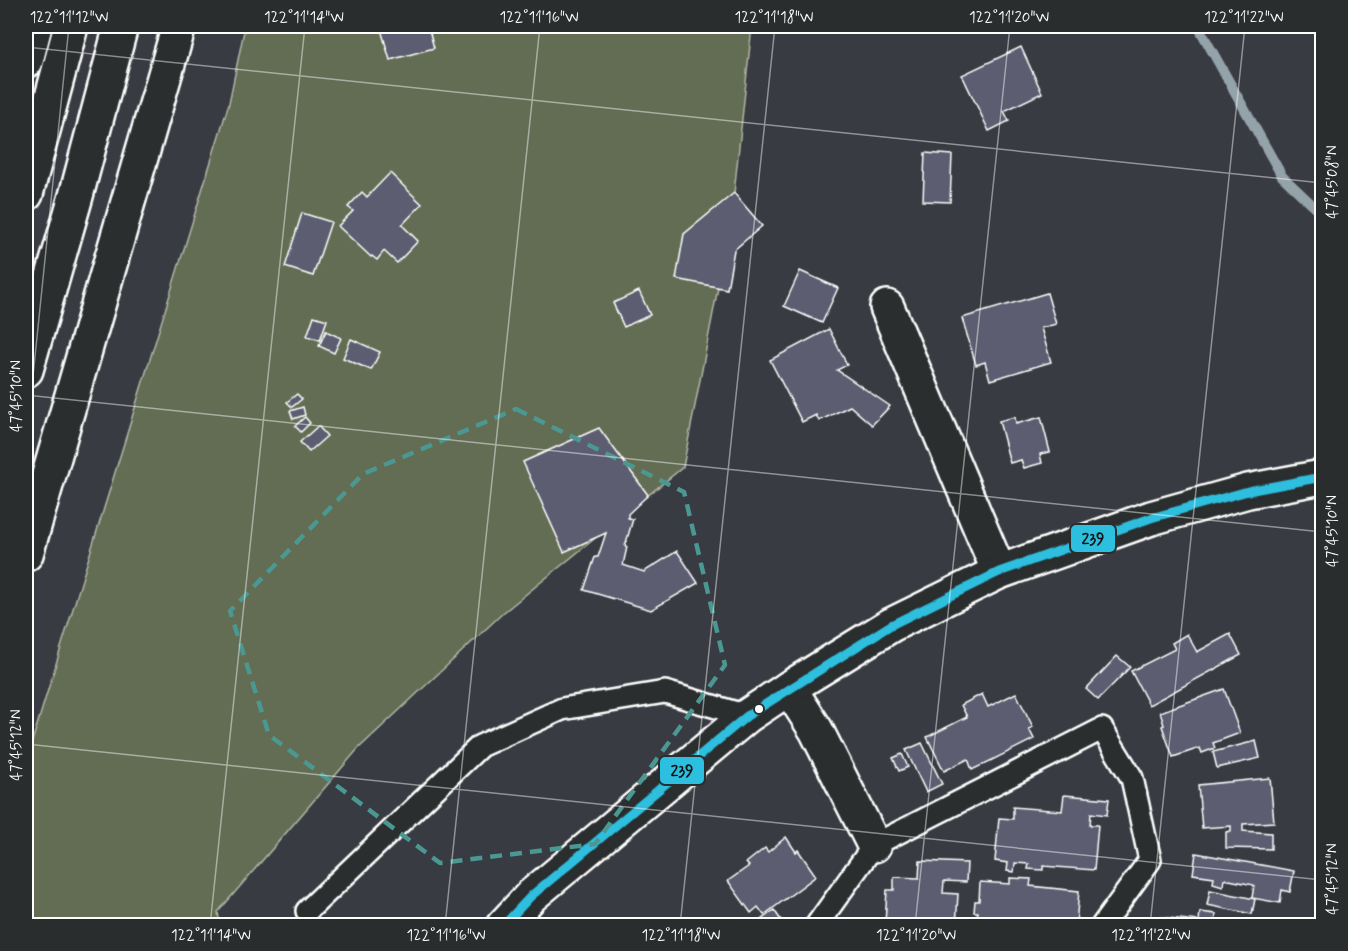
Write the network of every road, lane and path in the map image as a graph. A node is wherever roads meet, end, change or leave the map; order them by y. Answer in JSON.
{"nodes":[{"id":1,"x":35,"y":26,"type":"edge"},
{"id":2,"x":71,"y":26,"type":"edge"},
{"id":3,"x":121,"y":26,"type":"edge"},
{"id":4,"x":179,"y":26,"type":"edge"},
{"id":5,"x":26,"y":61,"type":"edge"},
{"id":6,"x":26,"y":194,"type":"edge"},
{"id":7,"x":886,"y":307,"type":"dead end"},
{"id":8,"x":26,"y":370,"type":"edge"},
{"id":9,"x":1323,"y":477,"type":"edge"},
{"id":10,"x":26,"y":554,"type":"edge"},
{"id":11,"x":999,"y":572,"type":"junction"},
{"id":12,"x":789,"y":688,"type":"junction"},
{"id":13,"x":747,"y":716,"type":"junction"},
{"id":14,"x":874,"y":845,"type":"junction"},
{"id":15,"x":307,"y":910,"type":"dead end"},
{"id":16,"x":502,"y":926,"type":"edge"},
{"id":17,"x":816,"y":926,"type":"edge"},
{"id":18,"x":1102,"y":926,"type":"edge"}],
"edges":[{"from":1,"to":5,"type":"main road"},
{"from":2,"to":6,"type":"main road"},
{"from":3,"to":8,"type":"main road"},
{"from":4,"to":10,"type":"main road"},
{"from":7,"to":11,"type":"main road"},
{"from":9,"to":11,"type":"main road"},
{"from":11,"to":12,"type":"main road"},
{"from":12,"to":13,"type":"main road"},
{"from":12,"to":14,"type":"main road"},
{"from":13,"to":15,"type":"lane"},
{"from":13,"to":16,"type":"main road"},
{"from":14,"to":17,"type":"lane"},
{"from":14,"to":18,"type":"lane"}]}
